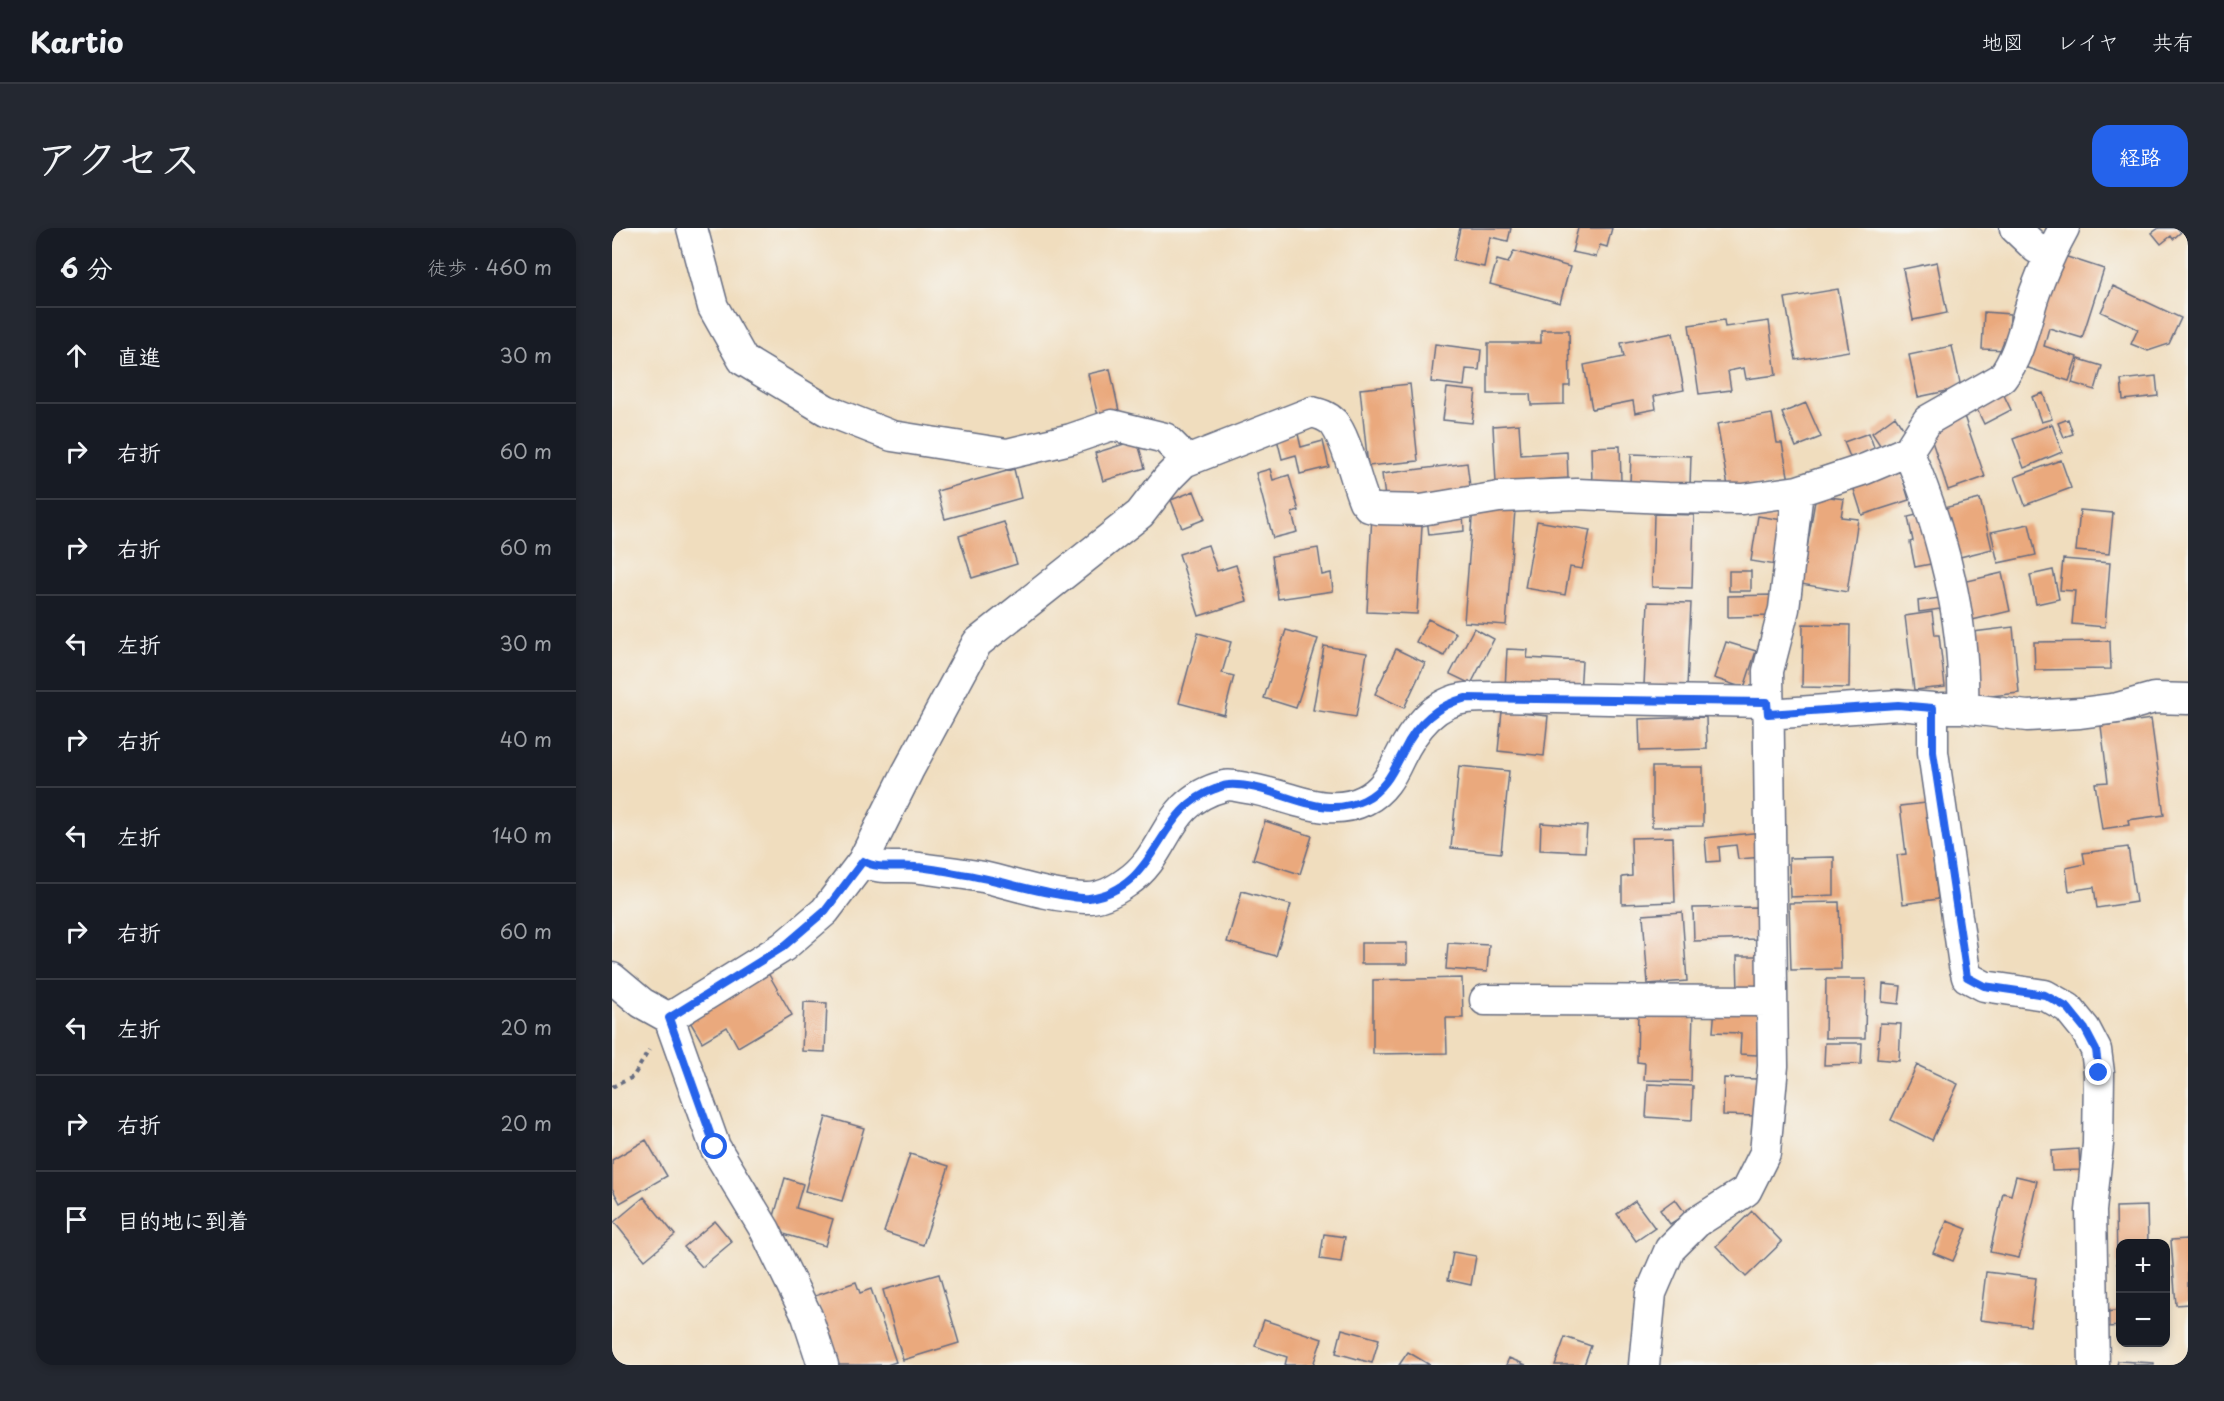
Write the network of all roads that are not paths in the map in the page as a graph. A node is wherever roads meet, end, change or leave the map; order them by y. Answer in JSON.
{"nodes":[{"id":1,"x":692,"y":228,"type":"edge"},
{"id":2,"x":2015,"y":228,"type":"edge"},
{"id":3,"x":2064,"y":228,"type":"edge"},
{"id":4,"x":2050,"y":256,"type":"junction"},
{"id":5,"x":1908,"y":451,"type":"junction"},
{"id":6,"x":1184,"y":462,"type":"junction"},
{"id":7,"x":1798,"y":490,"type":"junction"},
{"id":8,"x":2188,"y":699,"type":"edge"},
{"id":9,"x":1768,"y":708,"type":"junction"},
{"id":10,"x":1933,"y":708,"type":"junction"},
{"id":11,"x":1963,"y":708,"type":"junction"},
{"id":12,"x":863,"y":861,"type":"junction"},
{"id":13,"x":612,"y":978,"type":"edge"},
{"id":14,"x":1485,"y":1000,"type":"dead end"},
{"id":15,"x":1772,"y":1001,"type":"junction"},
{"id":16,"x":669,"y":1018,"type":"junction"},
{"id":17,"x":823,"y":1365,"type":"edge"},
{"id":18,"x":1644,"y":1365,"type":"edge"},
{"id":19,"x":2094,"y":1365,"type":"edge"}],
"edges":[{"from":1,"to":6,"type":"street"},
{"from":2,"to":4,"type":"street"},
{"from":3,"to":4,"type":"street"},
{"from":4,"to":5,"type":"street"},
{"from":5,"to":7,"type":"street"},
{"from":5,"to":11,"type":"street"},
{"from":6,"to":7,"type":"street"},
{"from":6,"to":12,"type":"street"},
{"from":7,"to":9,"type":"street"},
{"from":8,"to":11,"type":"street"},
{"from":9,"to":10,"type":"street"},
{"from":9,"to":12,"type":"street"},
{"from":9,"to":15,"type":"street"},
{"from":10,"to":11,"type":"street"},
{"from":10,"to":19,"type":"street"},
{"from":12,"to":16,"type":"street"},
{"from":13,"to":16,"type":"street"},
{"from":14,"to":15,"type":"street"},
{"from":15,"to":18,"type":"street"},
{"from":16,"to":17,"type":"street"}]}
